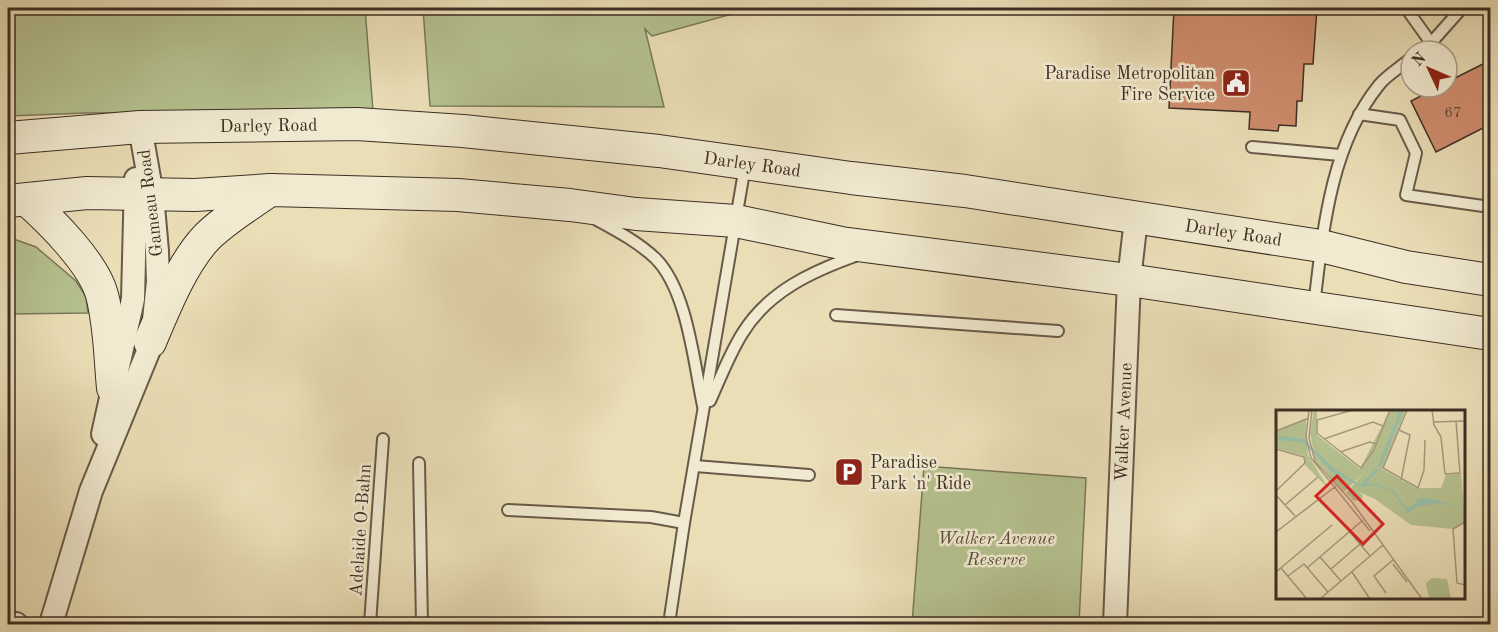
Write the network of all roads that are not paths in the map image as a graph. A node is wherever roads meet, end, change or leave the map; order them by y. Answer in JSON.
{"nodes":[{"id":1,"x":1406,"y":8,"type":"edge"},
{"id":2,"x":1462,"y":8,"type":"edge"},
{"id":3,"x":1428,"y":39,"type":"edge"},
{"id":4,"x":1435,"y":39,"type":"edge"},
{"id":5,"x":1399,"y":68,"type":"edge"},
{"id":6,"x":1359,"y":114,"type":"junction"},
{"id":7,"x":140,"y":127,"type":"junction"},
{"id":8,"x":8,"y":138,"type":"edge"},
{"id":9,"x":1252,"y":147,"type":"dead end"},
{"id":10,"x":1340,"y":154,"type":"junction"},
{"id":11,"x":745,"y":163,"type":"junction"},
{"id":12,"x":271,"y":190,"type":"junction"},
{"id":13,"x":143,"y":194,"type":"junction"},
{"id":14,"x":17,"y":201,"type":"edge"},
{"id":15,"x":570,"y":205,"type":"junction"},
{"id":16,"x":1490,"y":207,"type":"edge"},
{"id":17,"x":1136,"y":219,"type":"junction"},
{"id":18,"x":736,"y":221,"type":"junction"},
{"id":19,"x":1321,"y":246,"type":"junction"},
{"id":20,"x":878,"y":248,"type":"junction"},
{"id":21,"x":1130,"y":280,"type":"junction"},
{"id":22,"x":1491,"y":280,"type":"edge"},
{"id":23,"x":1314,"y":309,"type":"junction"},
{"id":24,"x":836,"y":315,"type":"dead end"},
{"id":25,"x":1058,"y":331,"type":"dead end"},
{"id":26,"x":1491,"y":334,"type":"edge"},
{"id":27,"x":150,"y":342,"type":"junction"},
{"id":28,"x":113,"y":388,"type":"junction"},
{"id":29,"x":704,"y":412,"type":"junction"},
{"id":30,"x":383,"y":438,"type":"dead end"},
{"id":31,"x":419,"y":463,"type":"dead end"},
{"id":32,"x":695,"y":466,"type":"junction"},
{"id":33,"x":809,"y":475,"type":"dead end"},
{"id":34,"x":91,"y":491,"type":"junction"},
{"id":35,"x":508,"y":510,"type":"dead end"},
{"id":36,"x":684,"y":523,"type":"junction"},
{"id":37,"x":8,"y":624,"type":"edge"},
{"id":38,"x":16,"y":624,"type":"edge"},
{"id":39,"x":51,"y":624,"type":"edge"},
{"id":40,"x":370,"y":624,"type":"edge"},
{"id":41,"x":422,"y":624,"type":"edge"},
{"id":42,"x":669,"y":624,"type":"edge"},
{"id":43,"x":1115,"y":624,"type":"edge"}],
"edges":[{"from":1,"to":3,"type":"lane"},
{"from":2,"to":4,"type":"lane"},
{"from":5,"to":6,"type":"lane"},
{"from":6,"to":10,"type":"lane"},
{"from":6,"to":16,"type":"lane"},
{"from":7,"to":8,"type":"main road","name":"Darley Road"},
{"from":7,"to":11,"type":"main road","name":"Darley Road"},
{"from":7,"to":13,"type":"street","name":"Gameau Road"},
{"from":9,"to":10,"type":"lane"},
{"from":10,"to":19,"type":"lane"},
{"from":11,"to":17,"type":"main road","name":"Darley Road"},
{"from":11,"to":18,"type":"lane"},
{"from":12,"to":13,"type":"main road"},
{"from":12,"to":15,"type":"main road"},
{"from":12,"to":27,"type":"main road"},
{"from":13,"to":14,"type":"main road"},
{"from":13,"to":27,"type":"street","name":"Gameau Road"},
{"from":13,"to":28,"type":"street","name":"Gameau Road"},
{"from":14,"to":28,"type":"main road"},
{"from":15,"to":18,"type":"main road"},
{"from":15,"to":29,"type":"lane"},
{"from":17,"to":19,"type":"main road","name":"Darley Road"},
{"from":17,"to":21,"type":"street","name":"Walker Avenue"},
{"from":18,"to":20,"type":"main road"},
{"from":18,"to":29,"type":"lane"},
{"from":19,"to":22,"type":"main road","name":"Darley Road"},
{"from":19,"to":23,"type":"lane"},
{"from":20,"to":21,"type":"main road"},
{"from":20,"to":29,"type":"lane"},
{"from":21,"to":23,"type":"main road"},
{"from":21,"to":43,"type":"street","name":"Walker Avenue"},
{"from":23,"to":26,"type":"main road"},
{"from":24,"to":25,"type":"lane"},
{"from":27,"to":34,"type":"street","name":"Gameau Road"},
{"from":28,"to":34,"type":"street","name":"Gameau Road"},
{"from":29,"to":32,"type":"lane"},
{"from":30,"to":40,"type":"lane","name":"Adelaide O-Bahn"},
{"from":31,"to":41,"type":"lane"},
{"from":32,"to":33,"type":"lane"},
{"from":32,"to":36,"type":"lane"},
{"from":34,"to":39,"type":"street","name":"Gameau Road"},
{"from":35,"to":36,"type":"lane"},
{"from":36,"to":42,"type":"lane"},
{"from":37,"to":38,"type":"street"}]}
